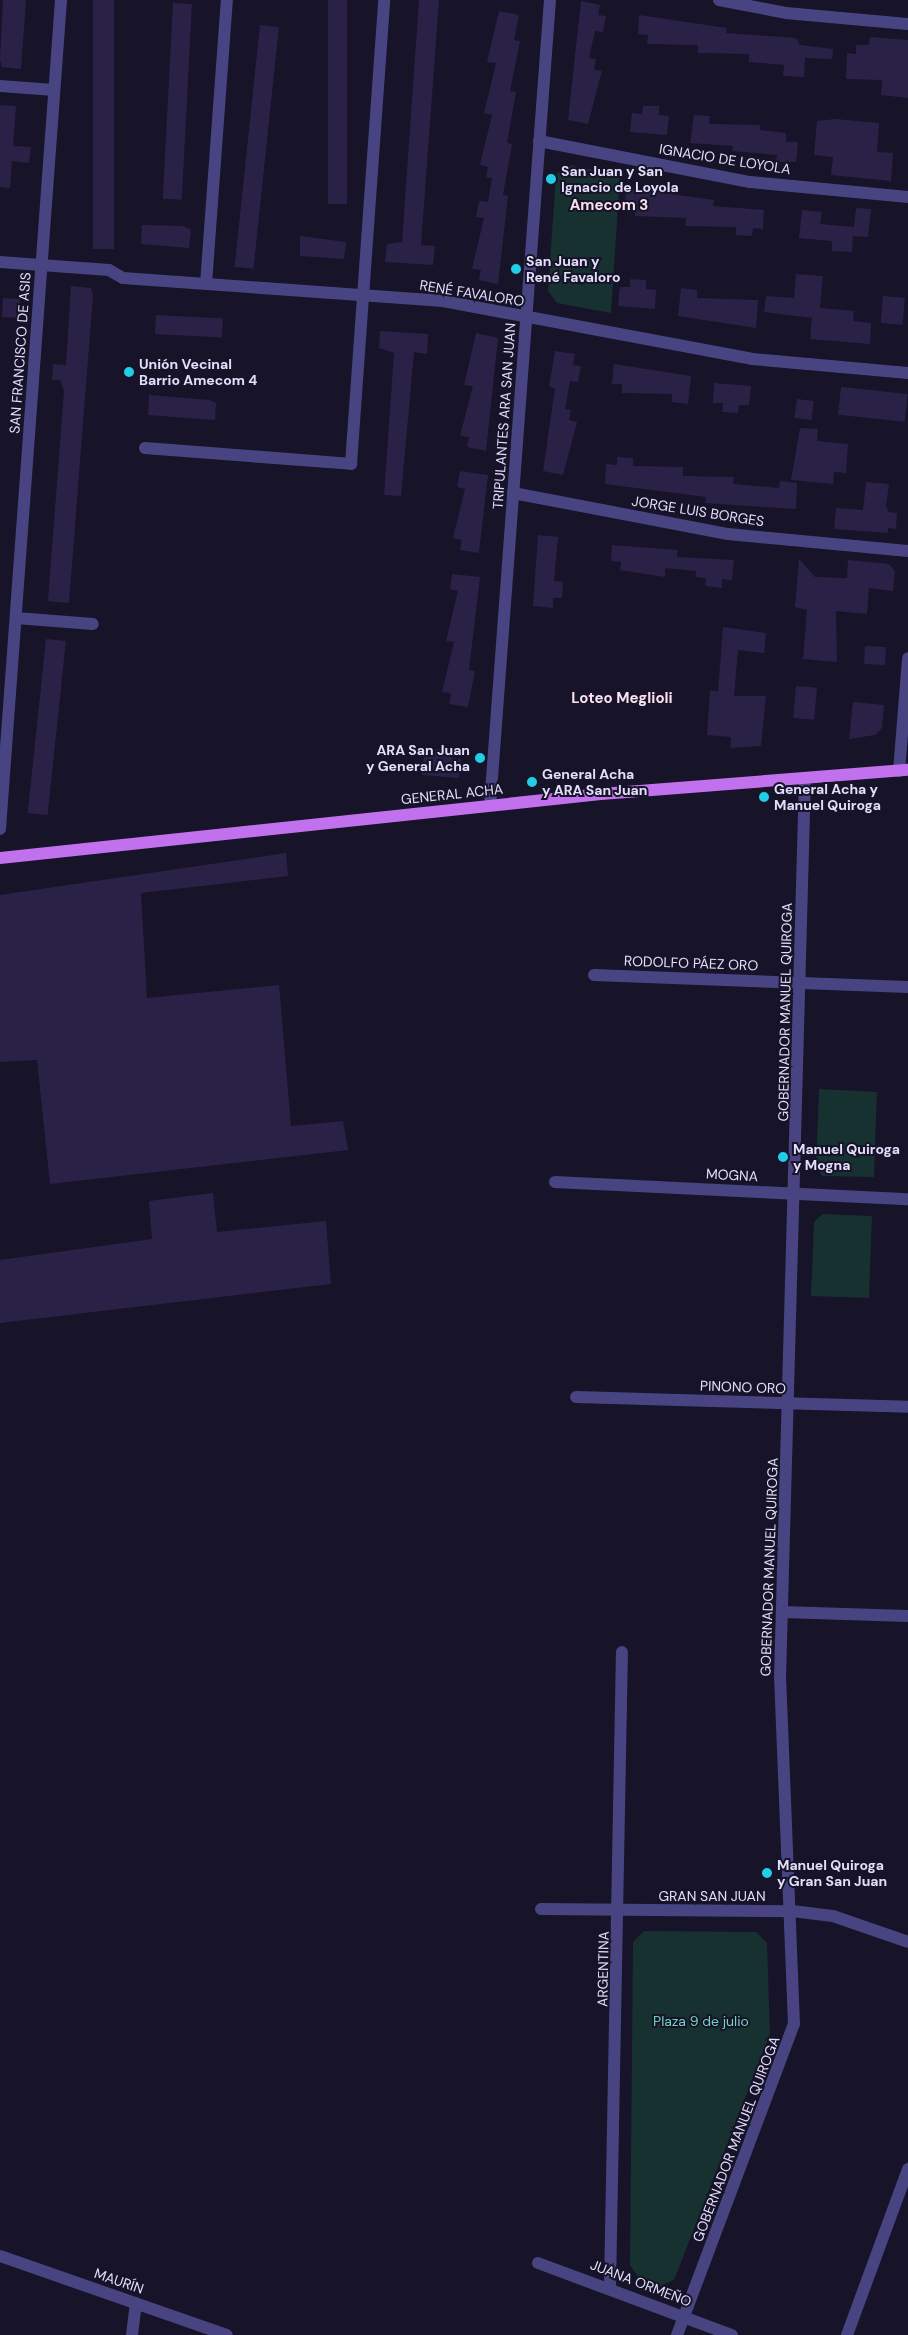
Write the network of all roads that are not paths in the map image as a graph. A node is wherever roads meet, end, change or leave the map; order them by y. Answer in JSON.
{"nodes":[{"id":1,"x":61,"y":0,"type":"edge"},
{"id":2,"x":227,"y":0,"type":"edge"},
{"id":3,"x":384,"y":0,"type":"edge"},
{"id":4,"x":550,"y":0,"type":"edge"},
{"id":5,"x":719,"y":0,"type":"edge"},
{"id":6,"x":908,"y":24,"type":"edge"},
{"id":7,"x":0,"y":86,"type":"edge"},
{"id":8,"x":54,"y":90,"type":"junction"},
{"id":9,"x":539,"y":141,"type":"junction"},
{"id":10,"x":908,"y":197,"type":"edge"},
{"id":11,"x":0,"y":262,"type":"edge"},
{"id":12,"x":41,"y":265,"type":"junction"},
{"id":13,"x":206,"y":284,"type":"junction"},
{"id":14,"x":363,"y":295,"type":"junction"},
{"id":15,"x":526,"y":316,"type":"junction"},
{"id":16,"x":908,"y":373,"type":"edge"},
{"id":17,"x":146,"y":448,"type":"dead end"},
{"id":18,"x":514,"y":493,"type":"junction"},
{"id":19,"x":908,"y":551,"type":"edge"},
{"id":20,"x":16,"y":618,"type":"junction"},
{"id":21,"x":93,"y":624,"type":"dead end"},
{"id":22,"x":908,"y":658,"type":"edge"},
{"id":23,"x":3,"y":742,"type":"edge"},
{"id":24,"x":903,"y":771,"type":"edge"},
{"id":25,"x":805,"y":778,"type":"junction"},
{"id":26,"x":490,"y":805,"type":"junction"},
{"id":27,"x":0,"y":829,"type":"edge"},
{"id":28,"x":0,"y":858,"type":"edge"},
{"id":29,"x":594,"y":975,"type":"dead end"},
{"id":30,"x":801,"y":982,"type":"junction"},
{"id":31,"x":908,"y":987,"type":"edge"},
{"id":32,"x":556,"y":1182,"type":"dead end"},
{"id":33,"x":796,"y":1194,"type":"junction"},
{"id":34,"x":908,"y":1198,"type":"edge"},
{"id":35,"x":576,"y":1397,"type":"dead end"},
{"id":36,"x":789,"y":1404,"type":"junction"},
{"id":37,"x":908,"y":1408,"type":"edge"},
{"id":38,"x":782,"y":1612,"type":"junction"},
{"id":39,"x":908,"y":1616,"type":"edge"},
{"id":40,"x":622,"y":1652,"type":"dead end"},
{"id":41,"x":541,"y":1909,"type":"dead end"},
{"id":42,"x":619,"y":1911,"type":"junction"},
{"id":43,"x":792,"y":1911,"type":"junction"},
{"id":44,"x":908,"y":1942,"type":"edge"},
{"id":45,"x":908,"y":2169,"type":"edge"},
{"id":46,"x":0,"y":2256,"type":"edge"},
{"id":47,"x":538,"y":2263,"type":"dead end"},
{"id":48,"x":610,"y":2286,"type":"junction"},
{"id":49,"x":136,"y":2303,"type":"junction"},
{"id":50,"x":685,"y":2316,"type":"junction"},
{"id":51,"x":132,"y":2335,"type":"edge"},
{"id":52,"x":227,"y":2335,"type":"edge"},
{"id":53,"x":677,"y":2335,"type":"edge"},
{"id":54,"x":732,"y":2335,"type":"edge"},
{"id":55,"x":847,"y":2335,"type":"edge"}],
"edges":[{"from":1,"to":8,"type":"street","name":"SAN FRANCISCO DE ASIS"},
{"from":2,"to":13,"type":"street"},
{"from":3,"to":14,"type":"street"},
{"from":4,"to":9,"type":"street","name":"TRIPULANTES ARA SAN JUAN"},
{"from":5,"to":6,"type":"street"},
{"from":7,"to":8,"type":"street"},
{"from":8,"to":12,"type":"street","name":"SAN FRANCISCO DE ASIS"},
{"from":9,"to":10,"type":"street","name":"IGNACIO DE LOYOLA"},
{"from":9,"to":15,"type":"street","name":"TRIPULANTES ARA SAN JUAN"},
{"from":11,"to":12,"type":"street","name":"RENÉ FAVALORO"},
{"from":12,"to":13,"type":"street","name":"RENÉ FAVALORO"},
{"from":12,"to":20,"type":"street","name":"SAN FRANCISCO DE ASIS"},
{"from":13,"to":14,"type":"street","name":"RENÉ FAVALORO"},
{"from":14,"to":15,"type":"street","name":"RENÉ FAVALORO"},
{"from":14,"to":17,"type":"street"},
{"from":15,"to":16,"type":"street","name":"RENÉ FAVALORO"},
{"from":15,"to":18,"type":"street","name":"TRIPULANTES ARA SAN JUAN"},
{"from":18,"to":19,"type":"street","name":"JORGE LUIS BORGES"},
{"from":18,"to":26,"type":"street","name":"TRIPULANTES ARA SAN JUAN"},
{"from":20,"to":21,"type":"street"},
{"from":20,"to":23,"type":"street","name":"SAN FRANCISCO DE ASIS"},
{"from":22,"to":24,"type":"street"},
{"from":23,"to":27,"type":"street","name":"SAN FRANCISCO DE ASIS"},
{"from":24,"to":25,"type":"main road","name":"GENERAL ACHA"},
{"from":25,"to":26,"type":"main road","name":"GENERAL ACHA"},
{"from":25,"to":30,"type":"street","name":"GOBERNADOR MANUEL QUIROGA"},
{"from":26,"to":28,"type":"main road","name":"GENERAL ACHA"},
{"from":29,"to":30,"type":"street","name":"RODOLFO PÁEZ ORO"},
{"from":30,"to":31,"type":"street","name":"RODOLFO PÁEZ ORO"},
{"from":30,"to":33,"type":"street","name":"GOBERNADOR MANUEL QUIROGA"},
{"from":32,"to":33,"type":"street","name":"MOGNA"},
{"from":33,"to":34,"type":"street","name":"MOGNA"},
{"from":33,"to":36,"type":"street","name":"GOBERNADOR MANUEL QUIROGA"},
{"from":35,"to":36,"type":"street","name":"PINONO ORO"},
{"from":36,"to":37,"type":"street","name":"PINONO ORO"},
{"from":36,"to":38,"type":"street","name":"GOBERNADOR MANUEL QUIROGA"},
{"from":38,"to":39,"type":"street"},
{"from":38,"to":43,"type":"street","name":"GOBERNADOR MANUEL QUIROGA"},
{"from":40,"to":42,"type":"street","name":"ARGENTINA"},
{"from":41,"to":42,"type":"street","name":"GRAN SAN JUAN"},
{"from":42,"to":43,"type":"street","name":"GRAN SAN JUAN"},
{"from":42,"to":48,"type":"street","name":"ARGENTINA"},
{"from":43,"to":44,"type":"street","name":"GRAN SAN JUAN"},
{"from":43,"to":50,"type":"street","name":"GOBERNADOR MANUEL QUIROGA"},
{"from":45,"to":55,"type":"street"},
{"from":46,"to":49,"type":"street","name":"MAURÍN"},
{"from":47,"to":48,"type":"street","name":"JUANA ORMEÑO"},
{"from":48,"to":50,"type":"street","name":"JUANA ORMEÑO"},
{"from":49,"to":51,"type":"street"},
{"from":49,"to":52,"type":"street","name":"MAURÍN"},
{"from":50,"to":53,"type":"street","name":"GOBERNADOR MANUEL QUIROGA"},
{"from":50,"to":54,"type":"street","name":"JUANA ORMEÑO"}]}
